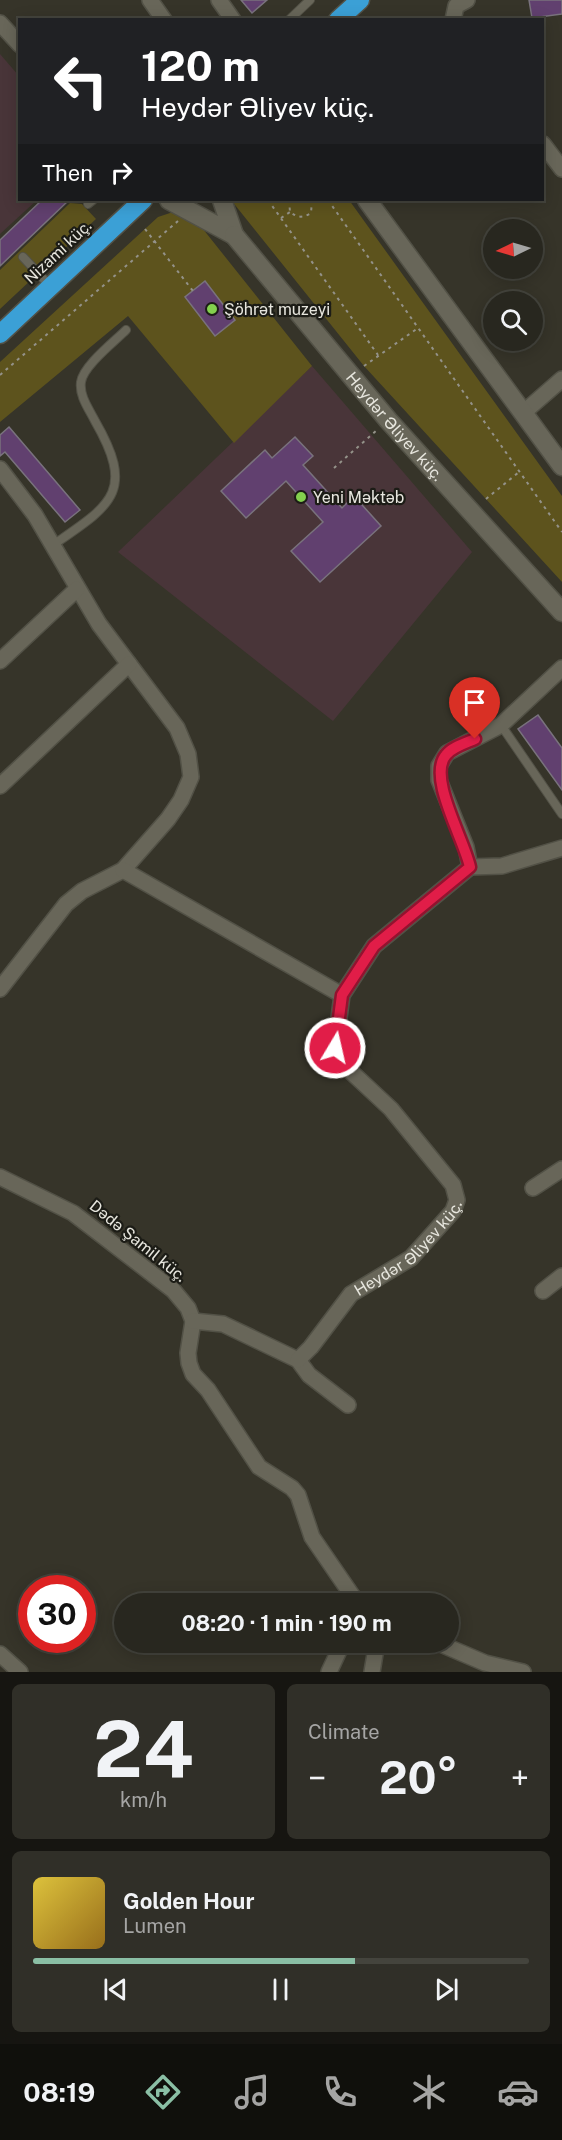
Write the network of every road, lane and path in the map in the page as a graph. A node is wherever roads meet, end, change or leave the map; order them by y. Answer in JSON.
{"nodes":[{"id":1,"x":150,"y":0,"type":"edge"},
{"id":2,"x":219,"y":0,"type":"edge"},
{"id":3,"x":310,"y":0,"type":"edge"},
{"id":4,"x":360,"y":0,"type":"edge"},
{"id":5,"x":467,"y":0,"type":"edge"},
{"id":6,"x":163,"y":18,"type":"edge"},
{"id":7,"x":232,"y":18,"type":"edge"},
{"id":8,"x":291,"y":18,"type":"edge"},
{"id":9,"x":340,"y":18,"type":"edge"},
{"id":10,"x":453,"y":18,"type":"edge"},
{"id":11,"x":0,"y":23,"type":"edge"},
{"id":12,"x":18,"y":43,"type":"edge"},
{"id":13,"x":544,"y":145,"type":"edge"},
{"id":14,"x":562,"y":169,"type":"edge"},
{"id":15,"x":142,"y":201,"type":"edge"},
{"id":16,"x":171,"y":201,"type":"edge"},
{"id":17,"x":222,"y":201,"type":"edge"},
{"id":18,"x":269,"y":201,"type":"edge"},
{"id":19,"x":289,"y":201,"type":"edge"},
{"id":20,"x":312,"y":201,"type":"edge"},
{"id":21,"x":329,"y":201,"type":"edge"},
{"id":22,"x":368,"y":201,"type":"edge"},
{"id":23,"x":290,"y":212,"type":"junction"},
{"id":24,"x":184,"y":215,"type":"dead end"},
{"id":25,"x":281,"y":218,"type":"junction"},
{"id":26,"x":145,"y":229,"type":"dead end"},
{"id":27,"x":234,"y":235,"type":"junction"},
{"id":28,"x":154,"y":240,"type":"junction"},
{"id":29,"x":23,"y":257,"type":"dead end"},
{"id":30,"x":50,"y":286,"type":"junction"},
{"id":31,"x":193,"y":291,"type":"dead end"},
{"id":32,"x":418,"y":328,"type":"junction"},
{"id":33,"x":126,"y":330,"type":"dead end"},
{"id":34,"x":0,"y":334,"type":"edge"},
{"id":35,"x":378,"y":355,"type":"junction"},
{"id":36,"x":364,"y":366,"type":"dead end"},
{"id":37,"x":0,"y":375,"type":"edge"},
{"id":38,"x":562,"y":379,"type":"edge"},
{"id":39,"x":523,"y":413,"type":"junction"},
{"id":40,"x":388,"y":420,"type":"junction"},
{"id":41,"x":562,"y":466,"type":"edge"},
{"id":42,"x":334,"y":468,"type":"dead end"},
{"id":43,"x":0,"y":469,"type":"edge"},
{"id":44,"x":519,"y":472,"type":"junction"},
{"id":45,"x":486,"y":499,"type":"dead end"},
{"id":46,"x":562,"y":532,"type":"edge"},
{"id":47,"x":53,"y":545,"type":"junction"},
{"id":48,"x":76,"y":589,"type":"junction"},
{"id":49,"x":562,"y":612,"type":"edge"},
{"id":50,"x":0,"y":661,"type":"edge"},
{"id":51,"x":129,"y":664,"type":"junction"},
{"id":52,"x":562,"y":668,"type":"edge"},
{"id":53,"x":501,"y":725,"type":"junction"},
{"id":54,"x":0,"y":786,"type":"edge"},
{"id":55,"x":562,"y":814,"type":"edge"},
{"id":56,"x":562,"y":848,"type":"edge"},
{"id":57,"x":470,"y":867,"type":"junction"},
{"id":58,"x":123,"y":870,"type":"junction"},
{"id":59,"x":0,"y":989,"type":"edge"},
{"id":60,"x":342,"y":995,"type":"junction"},
{"id":61,"x":562,"y":1169,"type":"edge"},
{"id":62,"x":0,"y":1177,"type":"edge"},
{"id":63,"x":533,"y":1188,"type":"dead end"},
{"id":64,"x":562,"y":1276,"type":"edge"},
{"id":65,"x":543,"y":1291,"type":"dead end"},
{"id":66,"x":194,"y":1321,"type":"junction"},
{"id":67,"x":297,"y":1360,"type":"junction"},
{"id":68,"x":348,"y":1405,"type":"dead end"},
{"id":69,"x":350,"y":1593,"type":"edge"},
{"id":70,"x":459,"y":1652,"type":"edge"},
{"id":71,"x":338,"y":1653,"type":"edge"},
{"id":72,"x":375,"y":1653,"type":"edge"},
{"id":73,"x":0,"y":1654,"type":"edge"},
{"id":74,"x":20,"y":1672,"type":"edge"},
{"id":75,"x":329,"y":1672,"type":"edge"},
{"id":76,"x":372,"y":1672,"type":"edge"},
{"id":77,"x":523,"y":1672,"type":"edge"}],
"edges":[{"from":1,"to":6,"type":"street"},
{"from":2,"to":7,"type":"street"},
{"from":3,"to":8,"type":"lane"},
{"from":4,"to":9,"type":"highway"},
{"from":5,"to":10,"type":"street"},
{"from":11,"to":12,"type":"street"},
{"from":13,"to":14,"type":"street"},
{"from":15,"to":30,"type":"highway","name":"Nizami küç."},
{"from":16,"to":27,"type":"main road"},
{"from":17,"to":27,"type":"main road"},
{"from":18,"to":25,"type":"path"},
{"from":19,"to":23,"type":"path"},
{"from":20,"to":23,"type":"path"},
{"from":21,"to":32,"type":"path"},
{"from":22,"to":39,"type":"main road"},
{"from":23,"to":25,"type":"path"},
{"from":24,"to":28,"type":"path"},
{"from":25,"to":35,"type":"path"},
{"from":26,"to":28,"type":"path"},
{"from":27,"to":40,"type":"main road","name":"Heydər Əliyev küç."},
{"from":28,"to":31,"type":"path"},
{"from":28,"to":37,"type":"path"},
{"from":29,"to":30,"type":"lane"},
{"from":30,"to":34,"type":"highway","name":"Nizami küç."},
{"from":32,"to":35,"type":"path"},
{"from":32,"to":44,"type":"path"},
{"from":33,"to":47,"type":"lane"},
{"from":35,"to":36,"type":"path"},
{"from":38,"to":39,"type":"street"},
{"from":39,"to":41,"type":"main road"},
{"from":40,"to":42,"type":"path"},
{"from":40,"to":49,"type":"main road","name":"Heydər Əliyev küç."},
{"from":43,"to":47,"type":"street"},
{"from":44,"to":45,"type":"path"},
{"from":44,"to":46,"type":"path"},
{"from":47,"to":48,"type":"street"},
{"from":48,"to":50,"type":"street"},
{"from":48,"to":51,"type":"street"},
{"from":51,"to":54,"type":"street"},
{"from":51,"to":58,"type":"street"},
{"from":52,"to":53,"type":"street"},
{"from":53,"to":55,"type":"lane"},
{"from":53,"to":57,"type":"street"},
{"from":56,"to":57,"type":"street"},
{"from":57,"to":60,"type":"street","name":"Heydər Əliyev küç."},
{"from":58,"to":59,"type":"street"},
{"from":58,"to":60,"type":"street"},
{"from":60,"to":67,"type":"street","name":"Heydər Əliyev küç."},
{"from":61,"to":63,"type":"street"},
{"from":62,"to":66,"type":"street","name":"Dədə Şamil küç."},
{"from":64,"to":65,"type":"street"},
{"from":66,"to":67,"type":"street"},
{"from":66,"to":69,"type":"street"},
{"from":67,"to":68,"type":"street"},
{"from":70,"to":77,"type":"street"},
{"from":71,"to":75,"type":"street"},
{"from":72,"to":76,"type":"street"},
{"from":73,"to":74,"type":"street"}]}
